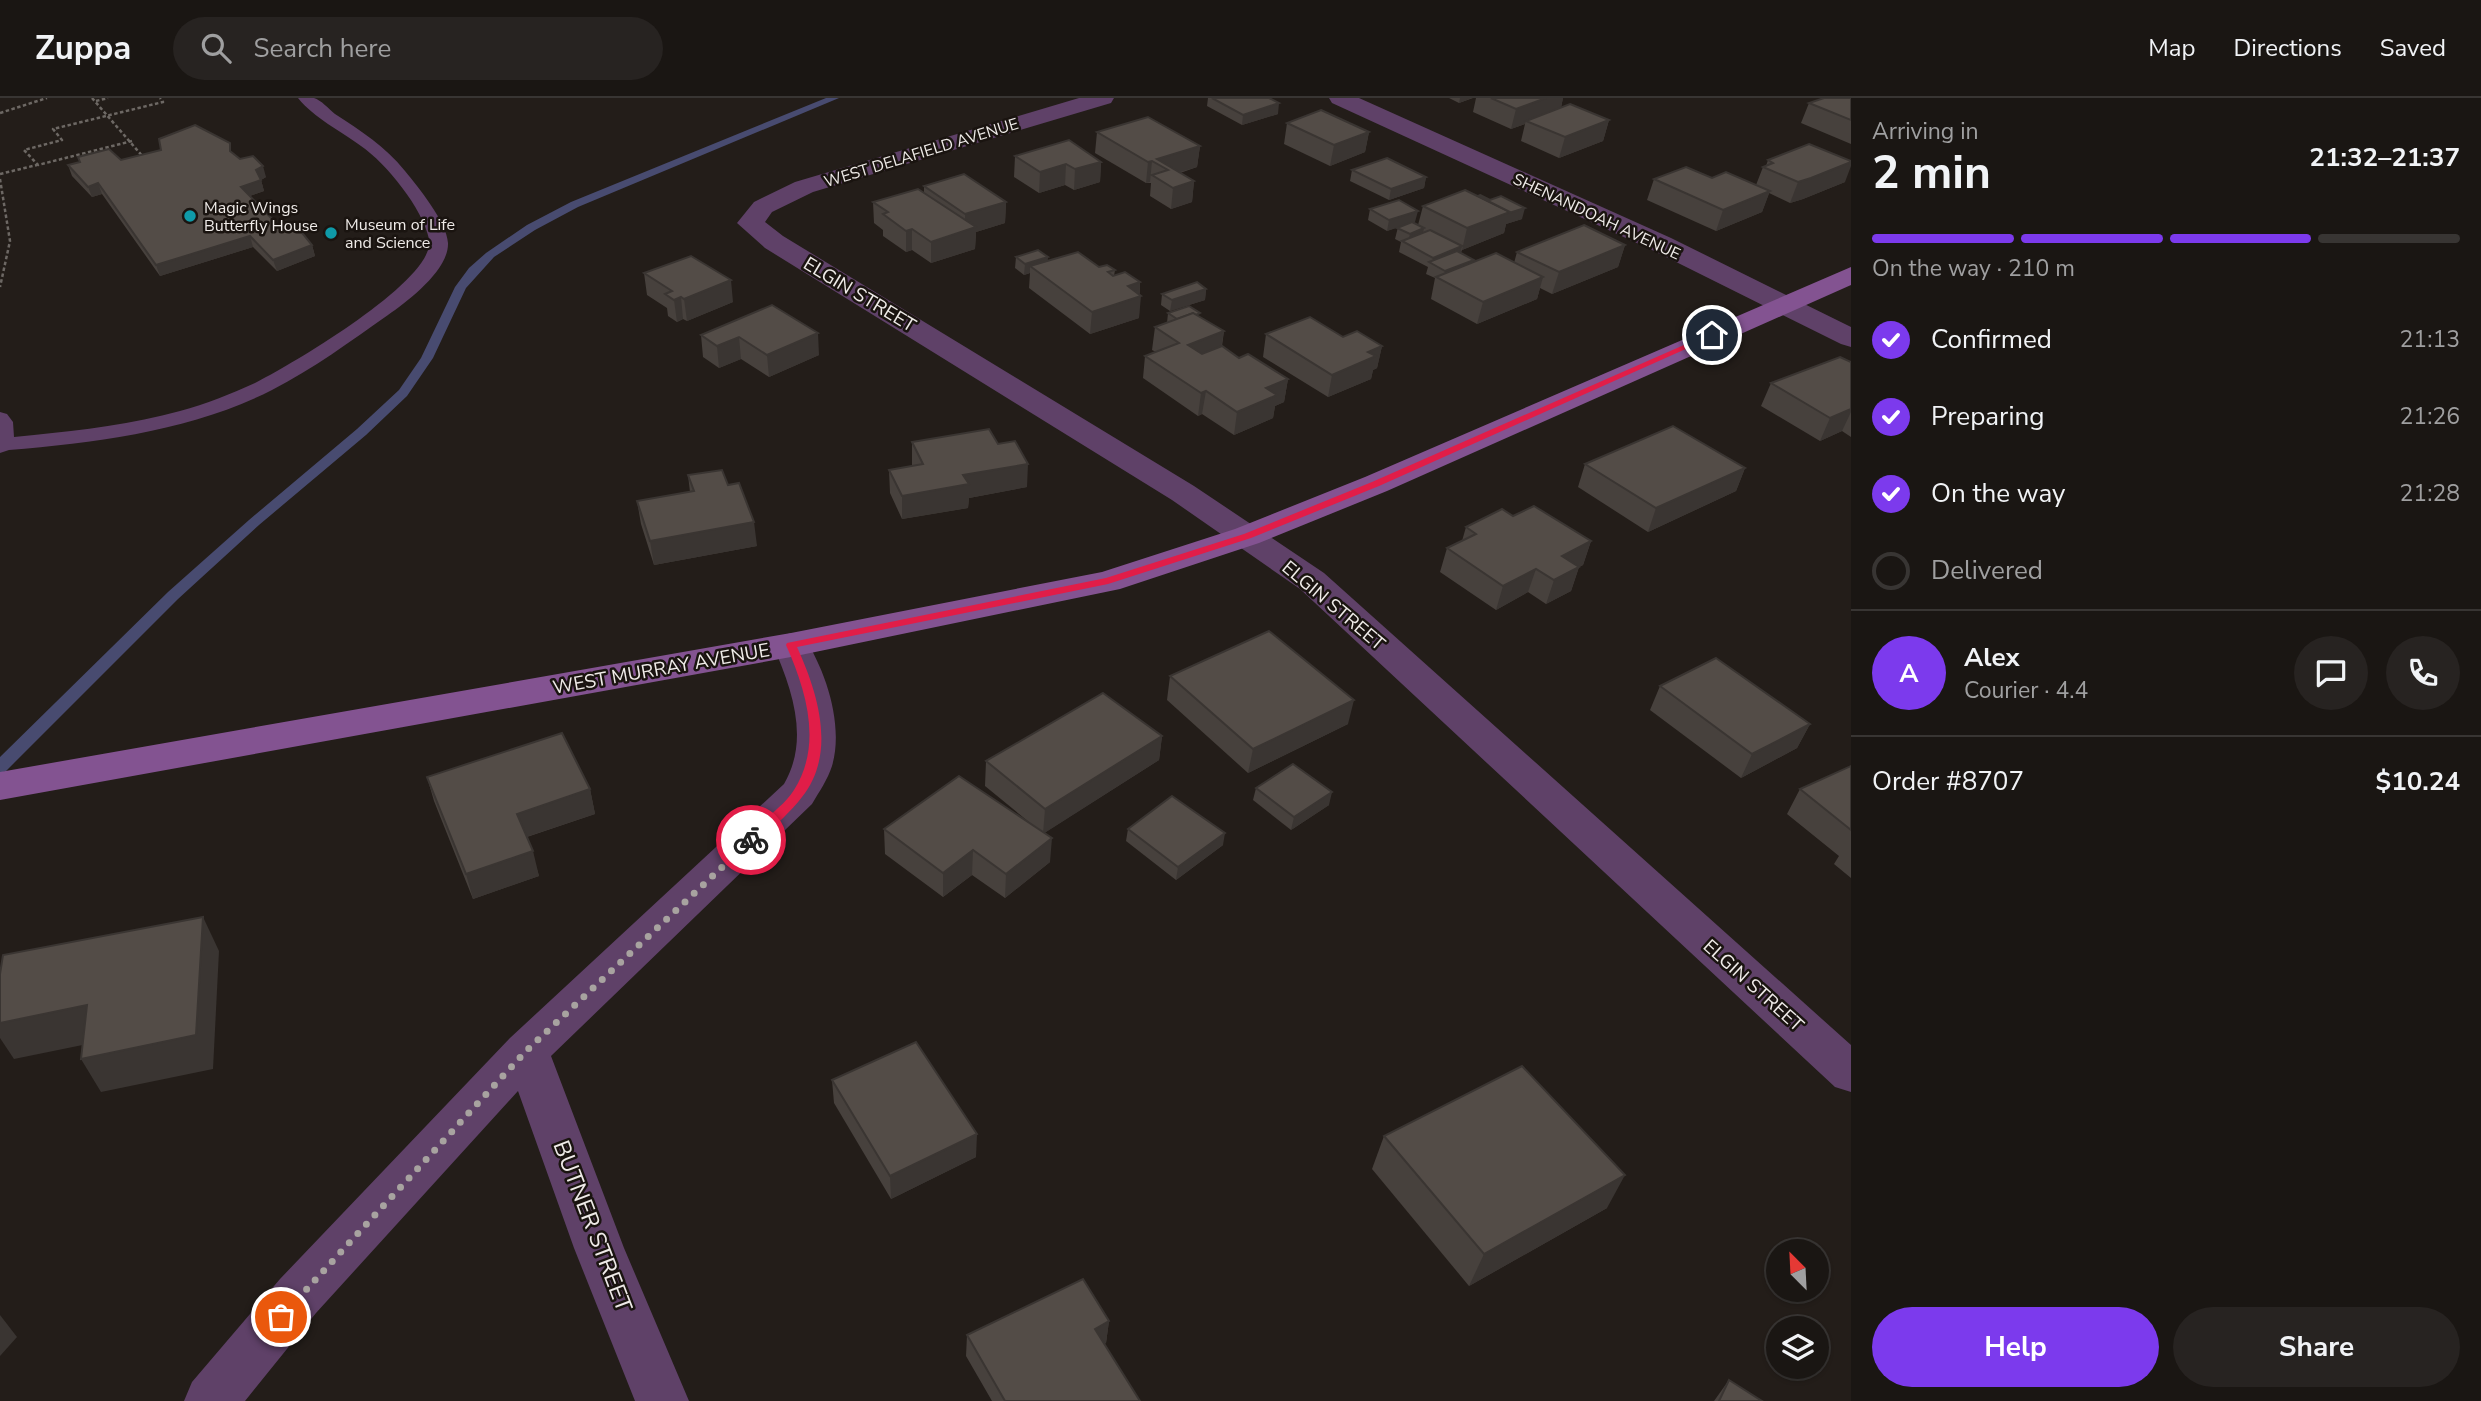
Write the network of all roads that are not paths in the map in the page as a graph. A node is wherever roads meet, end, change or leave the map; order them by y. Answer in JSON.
{"nodes":[{"id":1,"x":306,"y":98,"type":"edge"},
{"id":2,"x":1103,"y":98,"type":"edge"},
{"id":3,"x":1340,"y":98,"type":"edge"},
{"id":4,"x":750,"y":223,"type":"joint"},
{"id":5,"x":1851,"y":275,"type":"edge"},
{"id":6,"x":1788,"y":304,"type":"junction"},
{"id":7,"x":1851,"y":338,"type":"edge"},
{"id":8,"x":0,"y":418,"type":"edge"},
{"id":9,"x":1,"y":446,"type":"edge"},
{"id":10,"x":1247,"y":536,"type":"junction"},
{"id":11,"x":791,"y":645,"type":"junction"},
{"id":12,"x":0,"y":786,"type":"edge"},
{"id":13,"x":526,"y":1051,"type":"junction"},
{"id":14,"x":1851,"y":1073,"type":"edge"},
{"id":15,"x":211,"y":1401,"type":"edge"},
{"id":16,"x":662,"y":1401,"type":"edge"}],
"edges":[{"from":1,"to":9,"type":"lane"},
{"from":2,"to":4,"type":"street","name":"WEST DELAFIELD AVENUE"},
{"from":3,"to":6,"type":"street","name":"SHENANDOAH AVENUE"},
{"from":4,"to":10,"type":"street","name":"ELGIN STREET"},
{"from":5,"to":6,"type":"street","name":"WEST MURRAY AVENUE"},
{"from":6,"to":7,"type":"street","name":"SHENANDOAH AVENUE"},
{"from":6,"to":10,"type":"street","name":"WEST MURRAY AVENUE"},
{"from":8,"to":9,"type":"lane"},
{"from":10,"to":11,"type":"street","name":"WEST MURRAY AVENUE"},
{"from":10,"to":14,"type":"street","name":"ELGIN STREET"},
{"from":11,"to":12,"type":"street","name":"WEST MURRAY AVENUE"},
{"from":11,"to":13,"type":"street"},
{"from":13,"to":15,"type":"street"},
{"from":13,"to":16,"type":"street","name":"BUTNER STREET"}]}
